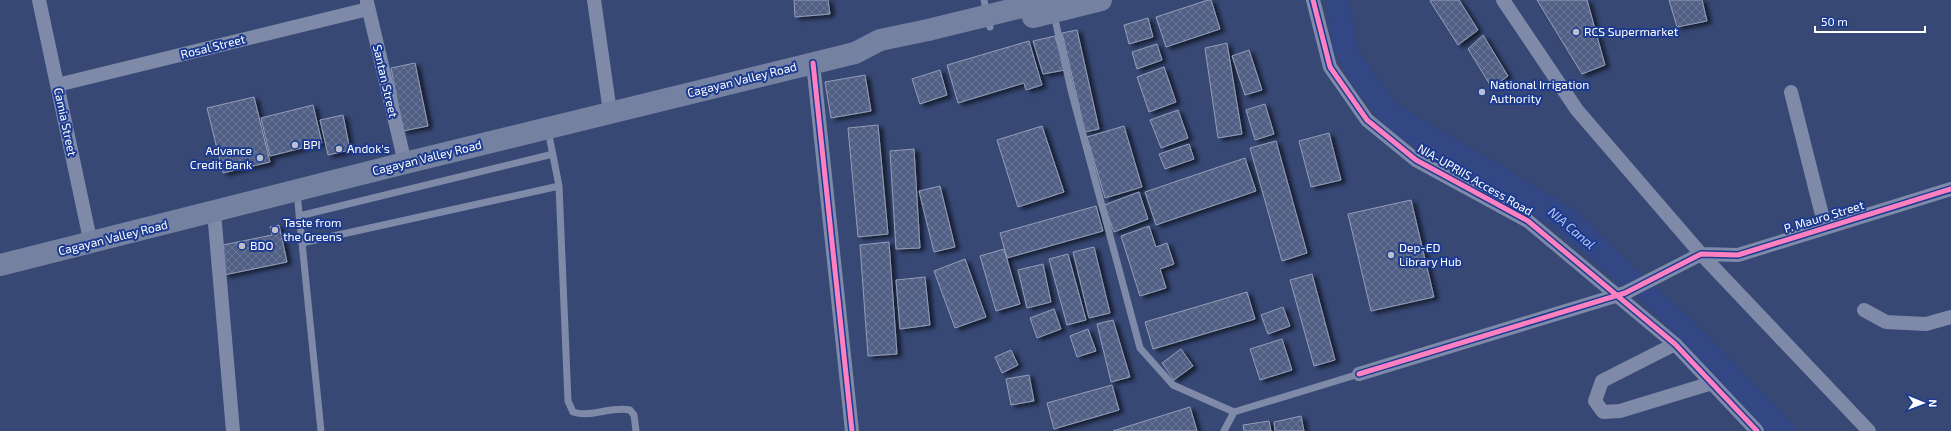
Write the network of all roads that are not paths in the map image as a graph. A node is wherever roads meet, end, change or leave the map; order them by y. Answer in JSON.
{"nodes":[{"id":1,"x":39,"y":0,"type":"edge"},
{"id":2,"x":594,"y":0,"type":"edge"},
{"id":3,"x":1101,"y":0,"type":"edge"},
{"id":4,"x":1313,"y":0,"type":"edge"},
{"id":5,"x":1503,"y":0,"type":"edge"},
{"id":6,"x":367,"y":5,"type":"edge"},
{"id":7,"x":1052,"y":6,"type":"edge"},
{"id":8,"x":987,"y":14,"type":"edge"},
{"id":9,"x":813,"y":63,"type":"junction"},
{"id":10,"x":57,"y":85,"type":"junction"},
{"id":11,"x":1791,"y":92,"type":"dead end"},
{"id":12,"x":610,"y":112,"type":"junction"},
{"id":13,"x":548,"y":128,"type":"junction"},
{"id":14,"x":553,"y":154,"type":"junction"},
{"id":15,"x":405,"y":163,"type":"junction"},
{"id":16,"x":559,"y":186,"type":"junction"},
{"id":17,"x":1951,"y":189,"type":"edge"},
{"id":18,"x":297,"y":191,"type":"junction"},
{"id":19,"x":214,"y":212,"type":"junction"},
{"id":20,"x":299,"y":216,"type":"junction"},
{"id":21,"x":1826,"y":227,"type":"junction"},
{"id":22,"x":91,"y":244,"type":"junction"},
{"id":23,"x":302,"y":244,"type":"junction"},
{"id":24,"x":1701,"y":254,"type":"junction"},
{"id":25,"x":0,"y":266,"type":"edge"},
{"id":26,"x":1622,"y":294,"type":"junction"},
{"id":27,"x":1864,"y":310,"type":"dead end"},
{"id":28,"x":1951,"y":317,"type":"edge"},
{"id":29,"x":1675,"y":344,"type":"junction"},
{"id":30,"x":1358,"y":374,"type":"joint"},
{"id":31,"x":1712,"y":383,"type":"junction"},
{"id":32,"x":1234,"y":412,"type":"junction"},
{"id":33,"x":234,"y":431,"type":"edge"},
{"id":34,"x":321,"y":431,"type":"edge"},
{"id":35,"x":636,"y":431,"type":"edge"},
{"id":36,"x":852,"y":431,"type":"edge"},
{"id":37,"x":1224,"y":431,"type":"edge"},
{"id":38,"x":1757,"y":431,"type":"edge"},
{"id":39,"x":1870,"y":431,"type":"edge"}],
"edges":[{"from":1,"to":10,"type":"street","name":"Camia Street"},
{"from":2,"to":12,"type":"street"},
{"from":3,"to":7,"type":"highway","name":"Cagayan Valley Road"},
{"from":4,"to":26,"type":"street","name":"NIA-UPRIIS Access Road"},
{"from":5,"to":24,"type":"street"},
{"from":6,"to":10,"type":"street","name":"Rosal Street"},
{"from":6,"to":15,"type":"street","name":"Santan Street"},
{"from":7,"to":8,"type":"highway","name":"Cagayan Valley Road"},
{"from":7,"to":32,"type":"lane"},
{"from":8,"to":9,"type":"highway","name":"Cagayan Valley Road"},
{"from":9,"to":12,"type":"highway","name":"Cagayan Valley Road"},
{"from":9,"to":36,"type":"street"},
{"from":10,"to":22,"type":"street","name":"Camia Street"},
{"from":11,"to":21,"type":"street"},
{"from":12,"to":13,"type":"highway","name":"Cagayan Valley Road"},
{"from":13,"to":14,"type":"lane"},
{"from":13,"to":15,"type":"highway","name":"Cagayan Valley Road"},
{"from":14,"to":16,"type":"lane"},
{"from":14,"to":20,"type":"lane"},
{"from":15,"to":18,"type":"highway","name":"Cagayan Valley Road"},
{"from":16,"to":23,"type":"lane"},
{"from":16,"to":35,"type":"lane"},
{"from":17,"to":21,"type":"street","name":"P. Mauro Street"},
{"from":18,"to":19,"type":"highway","name":"Cagayan Valley Road"},
{"from":18,"to":20,"type":"lane"},
{"from":19,"to":22,"type":"highway","name":"Cagayan Valley Road"},
{"from":19,"to":33,"type":"street"},
{"from":20,"to":23,"type":"lane"},
{"from":21,"to":24,"type":"street","name":"P. Mauro Street"},
{"from":22,"to":25,"type":"highway","name":"Cagayan Valley Road"},
{"from":23,"to":34,"type":"lane"},
{"from":24,"to":26,"type":"street"},
{"from":24,"to":39,"type":"street"},
{"from":26,"to":29,"type":"street","name":"NIA-UPRIIS Access Road"},
{"from":26,"to":30,"type":"street"},
{"from":27,"to":28,"type":"street"},
{"from":29,"to":31,"type":"street","name":"NIA-UPRIIS Access Road"},
{"from":29,"to":31,"type":"street"},
{"from":30,"to":32,"type":"lane"},
{"from":31,"to":38,"type":"street","name":"NIA-UPRIIS Access Road"},
{"from":32,"to":37,"type":"lane"}]}
